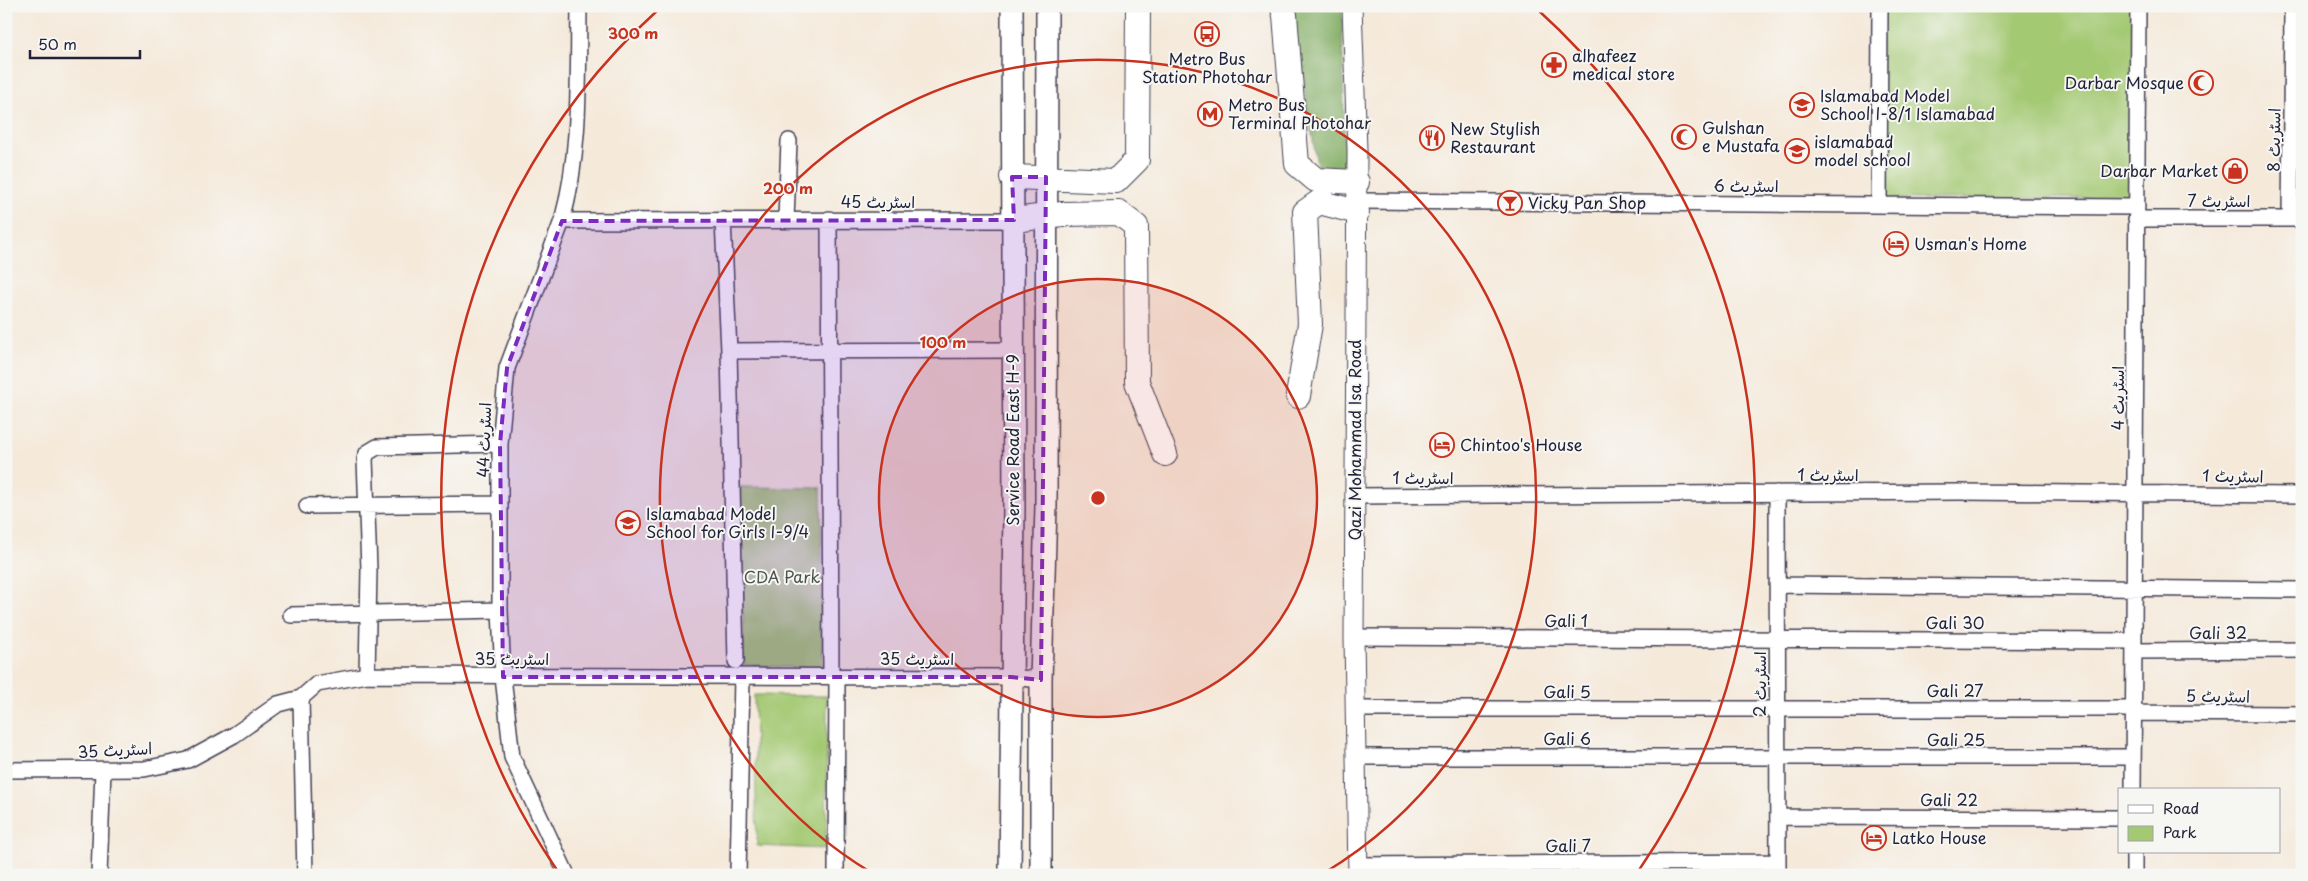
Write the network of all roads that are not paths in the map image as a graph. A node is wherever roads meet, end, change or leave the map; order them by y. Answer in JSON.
{"nodes":[{"id":1,"x":579,"y":6,"type":"edge"},
{"id":2,"x":1012,"y":6,"type":"edge"},
{"id":3,"x":1047,"y":6,"type":"edge"},
{"id":4,"x":1138,"y":6,"type":"edge"},
{"id":5,"x":1282,"y":6,"type":"edge"},
{"id":6,"x":1352,"y":6,"type":"edge"},
{"id":7,"x":1880,"y":6,"type":"edge"},
{"id":8,"x":2138,"y":6,"type":"edge"},
{"id":9,"x":2290,"y":6,"type":"edge"},
{"id":10,"x":789,"y":140,"type":"dead end"},
{"id":11,"x":1012,"y":177,"type":"junction"},
{"id":12,"x":1046,"y":177,"type":"junction"},
{"id":13,"x":1357,"y":198,"type":"junction"},
{"id":14,"x":1879,"y":205,"type":"junction"},
{"id":15,"x":2137,"y":213,"type":"junction"},
{"id":16,"x":1046,"y":216,"type":"junction"},
{"id":17,"x":2296,"y":218,"type":"edge"},
{"id":18,"x":829,"y":219,"type":"junction"},
{"id":19,"x":723,"y":220,"type":"junction"},
{"id":20,"x":786,"y":220,"type":"junction"},
{"id":21,"x":1014,"y":220,"type":"junction"},
{"id":22,"x":562,"y":221,"type":"junction"},
{"id":23,"x":1013,"y":350,"type":"junction"},
{"id":24,"x":729,"y":351,"type":"junction"},
{"id":25,"x":831,"y":351,"type":"junction"},
{"id":26,"x":1298,"y":396,"type":"dead end"},
{"id":27,"x":500,"y":444,"type":"junction"},
{"id":28,"x":1165,"y":454,"type":"dead end"},
{"id":29,"x":2135,"y":492,"type":"junction"},
{"id":30,"x":1777,"y":493,"type":"junction"},
{"id":31,"x":2302,"y":495,"type":"edge"},
{"id":32,"x":1354,"y":496,"type":"junction"},
{"id":33,"x":500,"y":504,"type":"junction"},
{"id":34,"x":307,"y":506,"type":"dead end"},
{"id":35,"x":1014,"y":506,"type":"junction"},
{"id":36,"x":1046,"y":506,"type":"junction"},
{"id":37,"x":367,"y":507,"type":"junction"},
{"id":38,"x":1777,"y":585,"type":"junction"},
{"id":39,"x":2133,"y":588,"type":"junction"},
{"id":40,"x":2302,"y":590,"type":"edge"},
{"id":41,"x":500,"y":610,"type":"junction"},
{"id":42,"x":369,"y":611,"type":"junction"},
{"id":43,"x":291,"y":615,"type":"dead end"},
{"id":44,"x":1354,"y":638,"type":"junction"},
{"id":45,"x":1777,"y":639,"type":"junction"},
{"id":46,"x":2134,"y":646,"type":"junction"},
{"id":47,"x":2302,"y":650,"type":"edge"},
{"id":48,"x":736,"y":661,"type":"dead end"},
{"id":49,"x":367,"y":675,"type":"junction"},
{"id":50,"x":503,"y":677,"type":"junction"},
{"id":51,"x":742,"y":677,"type":"junction"},
{"id":52,"x":834,"y":677,"type":"junction"},
{"id":53,"x":1011,"y":677,"type":"junction"},
{"id":54,"x":1041,"y":680,"type":"junction"},
{"id":55,"x":300,"y":698,"type":"junction"},
{"id":56,"x":1356,"y":709,"type":"junction"},
{"id":57,"x":1778,"y":709,"type":"junction"},
{"id":58,"x":2133,"y":711,"type":"junction"},
{"id":59,"x":2302,"y":714,"type":"edge"},
{"id":60,"x":1356,"y":757,"type":"junction"},
{"id":61,"x":1778,"y":757,"type":"junction"},
{"id":62,"x":2133,"y":757,"type":"junction"},
{"id":63,"x":6,"y":770,"type":"edge"},
{"id":64,"x":103,"y":770,"type":"junction"},
{"id":65,"x":2134,"y":788,"type":"edge"},
{"id":66,"x":1778,"y":817,"type":"junction"},
{"id":67,"x":2118,"y":818,"type":"edge"},
{"id":68,"x":2134,"y":854,"type":"edge"},
{"id":69,"x":1778,"y":868,"type":"edge"},
{"id":70,"x":1358,"y":870,"type":"edge"},
{"id":71,"x":99,"y":875,"type":"edge"},
{"id":72,"x":304,"y":875,"type":"edge"},
{"id":73,"x":567,"y":875,"type":"edge"},
{"id":74,"x":738,"y":875,"type":"edge"},
{"id":75,"x":836,"y":875,"type":"edge"},
{"id":76,"x":1010,"y":875,"type":"edge"},
{"id":77,"x":1041,"y":875,"type":"edge"},
{"id":78,"x":2134,"y":875,"type":"edge"}],
"edges":[{"from":1,"to":22,"type":"street","name":"اسٹریٹ 44"},
{"from":2,"to":11,"type":"main road","name":"Service Road East H-9"},
{"from":3,"to":12,"type":"main road","name":"Service Road East H-9"},
{"from":4,"to":12,"type":"main road"},
{"from":5,"to":13,"type":"main road"},
{"from":6,"to":13,"type":"street","name":"Qazi Mohammad Isa Road"},
{"from":7,"to":14,"type":"street"},
{"from":8,"to":15,"type":"street","name":"اسٹریٹ 4"},
{"from":9,"to":17,"type":"street","name":"اسٹریٹ 8"},
{"from":10,"to":20,"type":"street"},
{"from":11,"to":12,"type":"main road"},
{"from":11,"to":21,"type":"main road","name":"Service Road East H-9"},
{"from":12,"to":16,"type":"main road","name":"Service Road East H-9"},
{"from":13,"to":14,"type":"street","name":"اسٹریٹ 6"},
{"from":13,"to":26,"type":"main road"},
{"from":13,"to":32,"type":"street","name":"Qazi Mohammad Isa Road"},
{"from":14,"to":15,"type":"street","name":"اسٹریٹ 6"},
{"from":15,"to":17,"type":"street","name":"اسٹریٹ 7"},
{"from":15,"to":29,"type":"street","name":"اسٹریٹ 4"},
{"from":16,"to":21,"type":"main road"},
{"from":16,"to":28,"type":"main road"},
{"from":16,"to":36,"type":"main road","name":"Service Road East H-9"},
{"from":18,"to":20,"type":"street","name":"اسٹریٹ 45"},
{"from":18,"to":21,"type":"street","name":"اسٹریٹ 45"},
{"from":18,"to":25,"type":"street"},
{"from":19,"to":20,"type":"street","name":"اسٹریٹ 45"},
{"from":19,"to":22,"type":"street","name":"اسٹریٹ 45"},
{"from":19,"to":24,"type":"street"},
{"from":21,"to":23,"type":"main road","name":"Service Road East H-9"},
{"from":22,"to":27,"type":"street","name":"اسٹریٹ 44"},
{"from":23,"to":25,"type":"street"},
{"from":23,"to":35,"type":"main road","name":"Service Road East H-9"},
{"from":24,"to":25,"type":"street"},
{"from":24,"to":48,"type":"street"},
{"from":25,"to":52,"type":"street"},
{"from":27,"to":33,"type":"street","name":"اسٹریٹ 44"},
{"from":27,"to":37,"type":"street"},
{"from":29,"to":30,"type":"street","name":"اسٹریٹ 1"},
{"from":29,"to":31,"type":"street","name":"اسٹریٹ 1"},
{"from":29,"to":39,"type":"street","name":"اسٹریٹ 4"},
{"from":30,"to":32,"type":"street","name":"اسٹریٹ 1"},
{"from":30,"to":38,"type":"street","name":"اسٹریٹ 2"},
{"from":32,"to":44,"type":"street","name":"Qazi Mohammad Isa Road"},
{"from":33,"to":37,"type":"street"},
{"from":33,"to":41,"type":"street","name":"اسٹریٹ 44"},
{"from":34,"to":37,"type":"street"},
{"from":35,"to":36,"type":"main road"},
{"from":35,"to":53,"type":"main road","name":"Service Road East H-9"},
{"from":36,"to":54,"type":"main road","name":"Service Road East H-9"},
{"from":37,"to":42,"type":"street"},
{"from":38,"to":39,"type":"street"},
{"from":38,"to":45,"type":"street","name":"اسٹریٹ 2"},
{"from":39,"to":40,"type":"street"},
{"from":39,"to":46,"type":"street","name":"اسٹریٹ 4"},
{"from":41,"to":42,"type":"street"},
{"from":41,"to":50,"type":"street","name":"اسٹریٹ 44"},
{"from":42,"to":43,"type":"street"},
{"from":42,"to":49,"type":"street"},
{"from":44,"to":45,"type":"street","name":"Gali 1"},
{"from":44,"to":56,"type":"street","name":"Qazi Mohammad Isa Road"},
{"from":45,"to":46,"type":"street","name":"Gali 30"},
{"from":45,"to":57,"type":"street","name":"اسٹریٹ 2"},
{"from":46,"to":47,"type":"street","name":"Gali 32"},
{"from":46,"to":58,"type":"street","name":"اسٹریٹ 4"},
{"from":49,"to":50,"type":"street","name":"اسٹریٹ 35"},
{"from":49,"to":55,"type":"street","name":"اسٹریٹ 35"},
{"from":50,"to":51,"type":"street","name":"اسٹریٹ 35"},
{"from":50,"to":73,"type":"street","name":"اسٹریٹ 44"},
{"from":51,"to":52,"type":"street","name":"اسٹریٹ 35"},
{"from":51,"to":74,"type":"street"},
{"from":52,"to":53,"type":"street","name":"اسٹریٹ 35"},
{"from":52,"to":75,"type":"street"},
{"from":53,"to":54,"type":"street","name":"اسٹریٹ 35"},
{"from":53,"to":76,"type":"main road","name":"Service Road East H-9"},
{"from":54,"to":77,"type":"main road","name":"Service Road East H-9"},
{"from":55,"to":64,"type":"street","name":"اسٹریٹ 35"},
{"from":55,"to":72,"type":"street"},
{"from":56,"to":57,"type":"street","name":"Gali 5"},
{"from":56,"to":60,"type":"street","name":"Qazi Mohammad Isa Road"},
{"from":57,"to":58,"type":"street","name":"Gali 27"},
{"from":57,"to":61,"type":"street","name":"اسٹریٹ 2"},
{"from":58,"to":59,"type":"street","name":"اسٹریٹ 5"},
{"from":58,"to":62,"type":"street","name":"اسٹریٹ 4"},
{"from":60,"to":61,"type":"street","name":"Gali 6"},
{"from":60,"to":70,"type":"street","name":"Qazi Mohammad Isa Road"},
{"from":61,"to":62,"type":"street","name":"Gali 25"},
{"from":61,"to":66,"type":"street","name":"اسٹریٹ 2"},
{"from":62,"to":65,"type":"street","name":"اسٹریٹ 4"},
{"from":63,"to":64,"type":"street","name":"اسٹریٹ 35"},
{"from":64,"to":71,"type":"street"},
{"from":66,"to":67,"type":"street","name":"Gali 22"},
{"from":66,"to":69,"type":"street","name":"اسٹریٹ 2"},
{"from":68,"to":78,"type":"street"},
{"from":69,"to":70,"type":"street","name":"Gali 7"}]}
